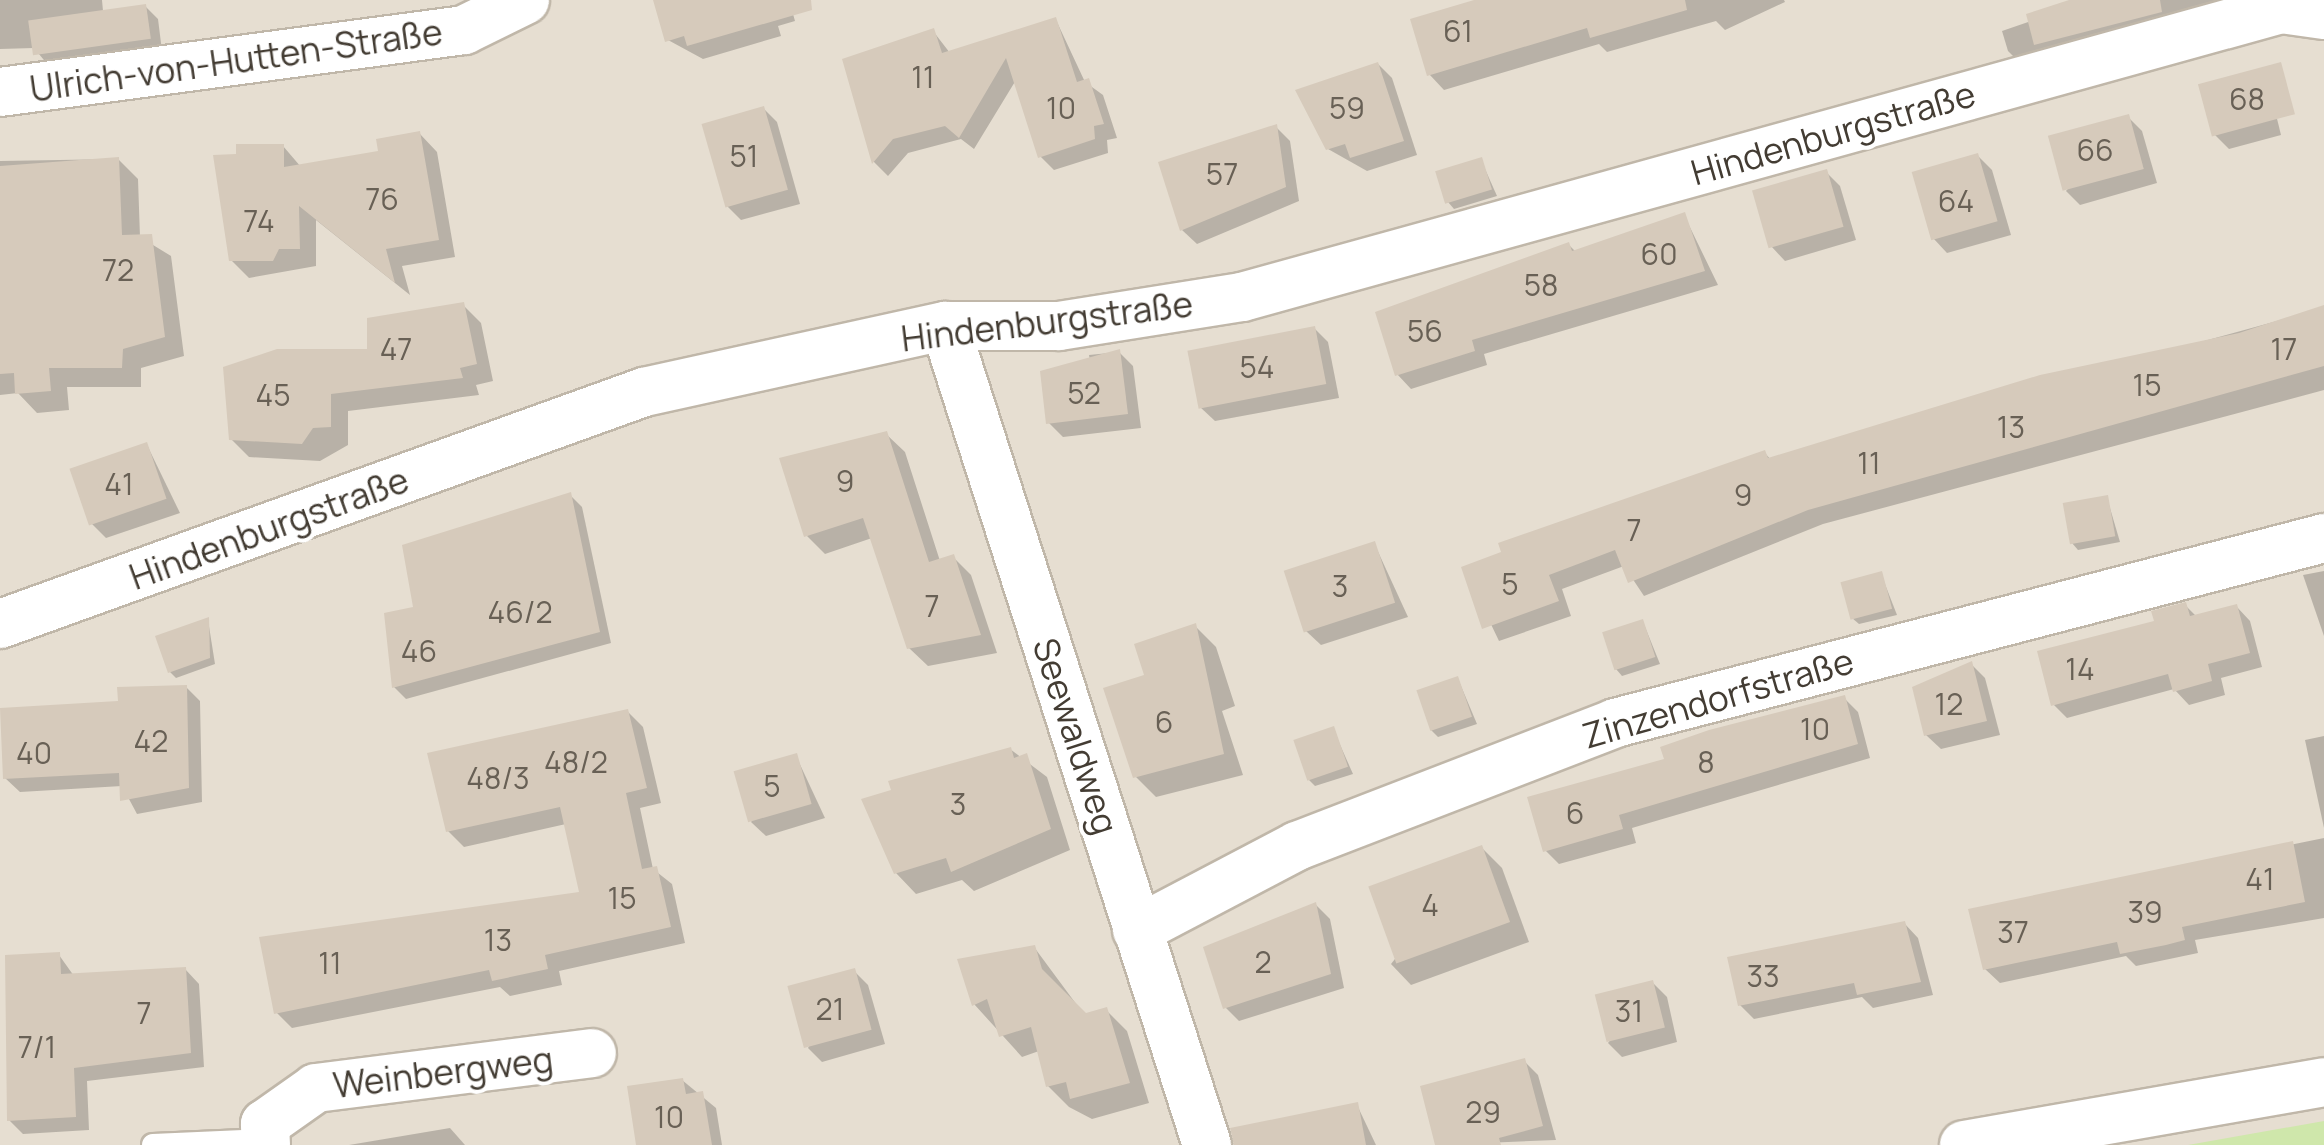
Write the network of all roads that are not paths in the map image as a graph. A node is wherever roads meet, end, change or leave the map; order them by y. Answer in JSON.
{"nodes":[{"id":1,"x":525,"y":0,"type":"edge"},
{"id":2,"x":2302,"y":12,"type":"edge"},
{"id":3,"x":0,"y":92,"type":"edge"},
{"id":4,"x":946,"y":326,"type":"junction"},
{"id":5,"x":2324,"y":538,"type":"edge"},
{"id":6,"x":0,"y":624,"type":"edge"},
{"id":7,"x":1137,"y":930,"type":"junction"},
{"id":8,"x":592,"y":1052,"type":"dead end"},
{"id":9,"x":2324,"y":1082,"type":"edge"},
{"id":10,"x":266,"y":1142,"type":"edge"},
{"id":11,"x":152,"y":1145,"type":"edge"},
{"id":12,"x":1208,"y":1145,"type":"edge"},
{"id":13,"x":1964,"y":1145,"type":"edge"}],
"edges":[{"from":1,"to":3,"type":"street","name":"Ulrich-von-Hutten-Straße"},
{"from":2,"to":4,"type":"street","name":"Hindenburgstraße"},
{"from":4,"to":6,"type":"street","name":"Hindenburgstraße"},
{"from":4,"to":7,"type":"street","name":"Seewaldweg"},
{"from":5,"to":7,"type":"street","name":"Zinzendorfstraße"},
{"from":7,"to":12,"type":"street","name":"Seewaldweg"},
{"from":8,"to":10,"type":"street","name":"Weinbergweg"},
{"from":9,"to":13,"type":"street"},
{"from":10,"to":11,"type":"lane"}]}
